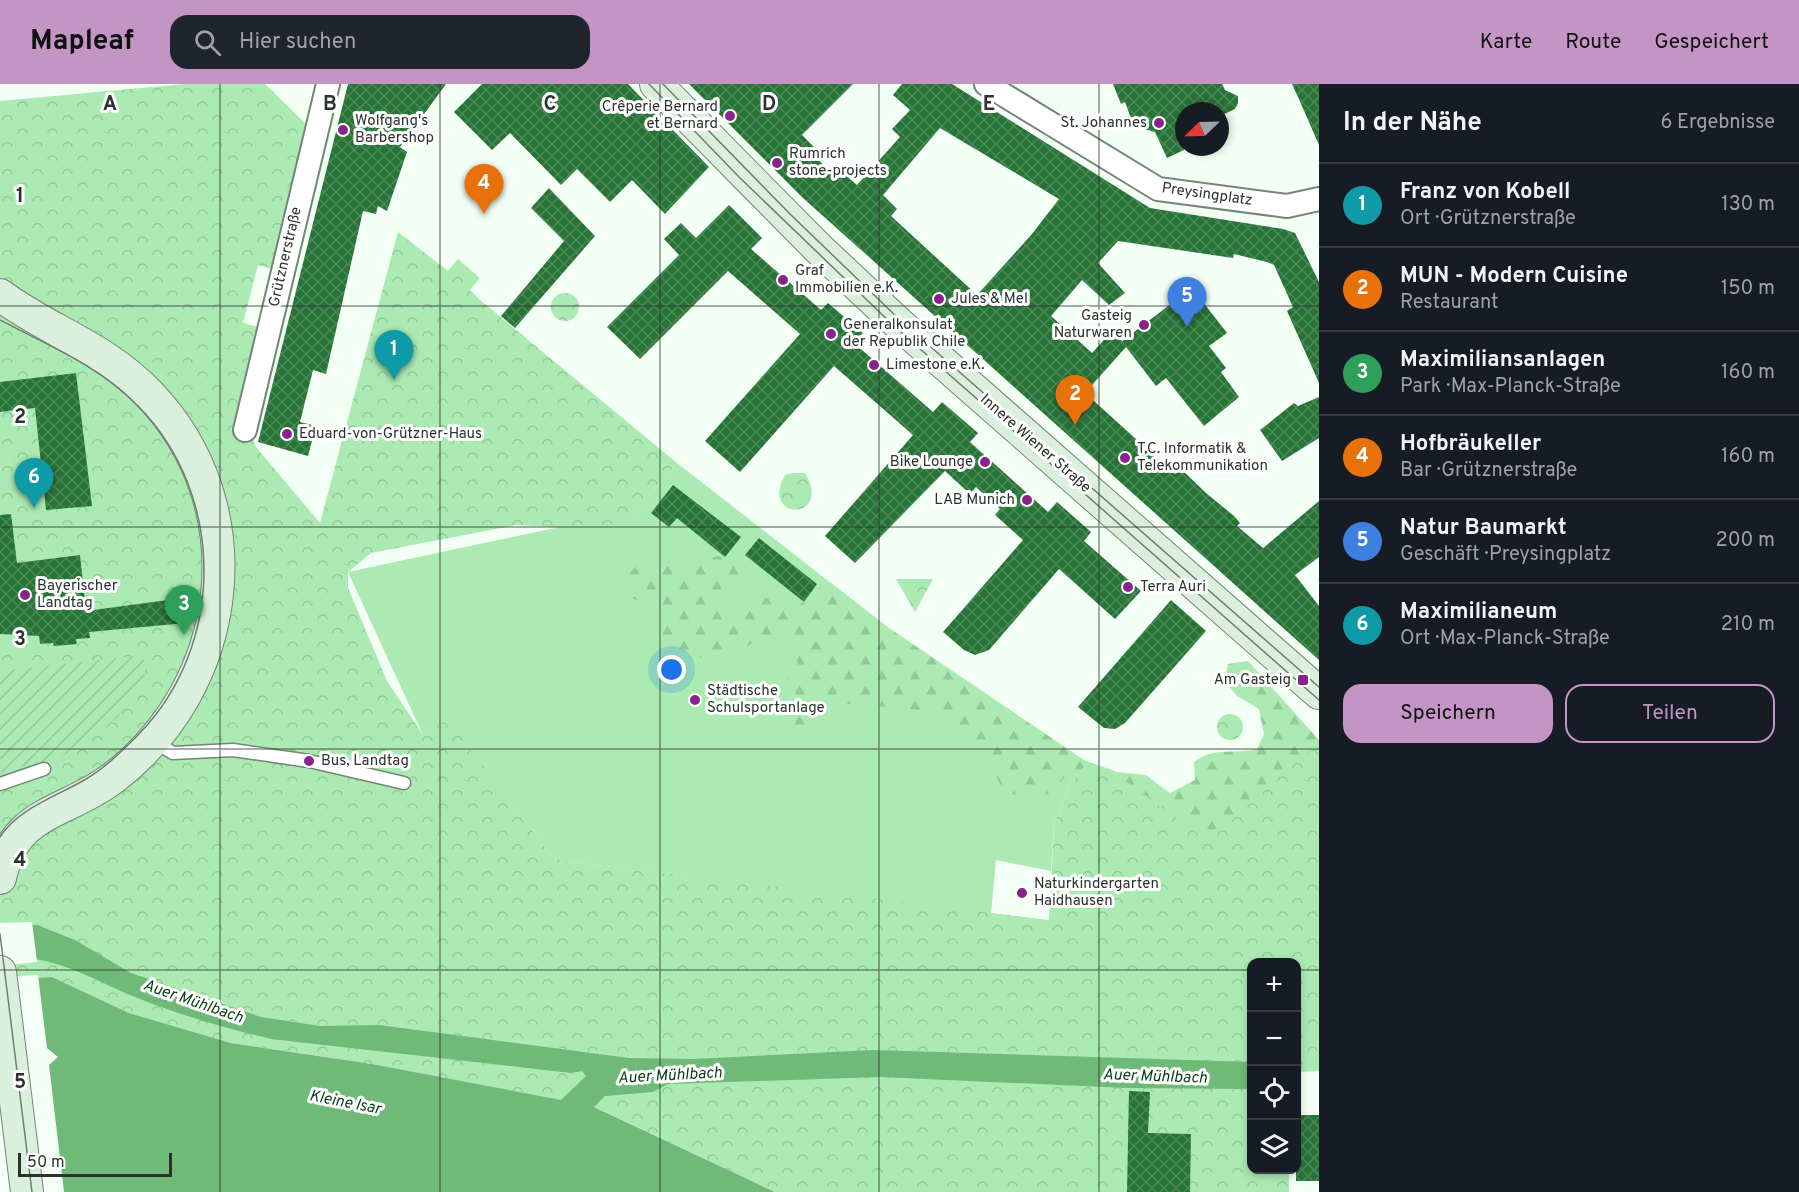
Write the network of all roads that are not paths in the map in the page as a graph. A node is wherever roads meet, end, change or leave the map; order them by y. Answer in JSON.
{"nodes":[{"id":1,"x":328,"y":84,"type":"edge"},
{"id":2,"x":656,"y":84,"type":"edge"},
{"id":3,"x":986,"y":84,"type":"edge"},
{"id":4,"x":1317,"y":205,"type":"edge"},
{"id":5,"x":0,"y":295,"type":"edge"},
{"id":6,"x":245,"y":430,"type":"dead end"},
{"id":7,"x":1319,"y":693,"type":"edge"},
{"id":8,"x":152,"y":741,"type":"junction"},
{"id":9,"x":44,"y":769,"type":"dead end"},
{"id":10,"x":404,"y":783,"type":"dead end"},
{"id":11,"x":0,"y":784,"type":"edge"},
{"id":12,"x":0,"y":878,"type":"edge"},
{"id":13,"x":0,"y":972,"type":"edge"},
{"id":14,"x":27,"y":1192,"type":"edge"}],
"edges":[{"from":1,"to":6,"type":"street","name":"Grütznerstraße"},
{"from":2,"to":7,"type":"main road","name":"Innere Wiener Straße"},
{"from":3,"to":4,"type":"street","name":"Preysingplatz"},
{"from":5,"to":8,"type":"main road"},
{"from":8,"to":10,"type":"lane"},
{"from":8,"to":12,"type":"main road"},
{"from":9,"to":11,"type":"lane"},
{"from":13,"to":14,"type":"main road"}]}
